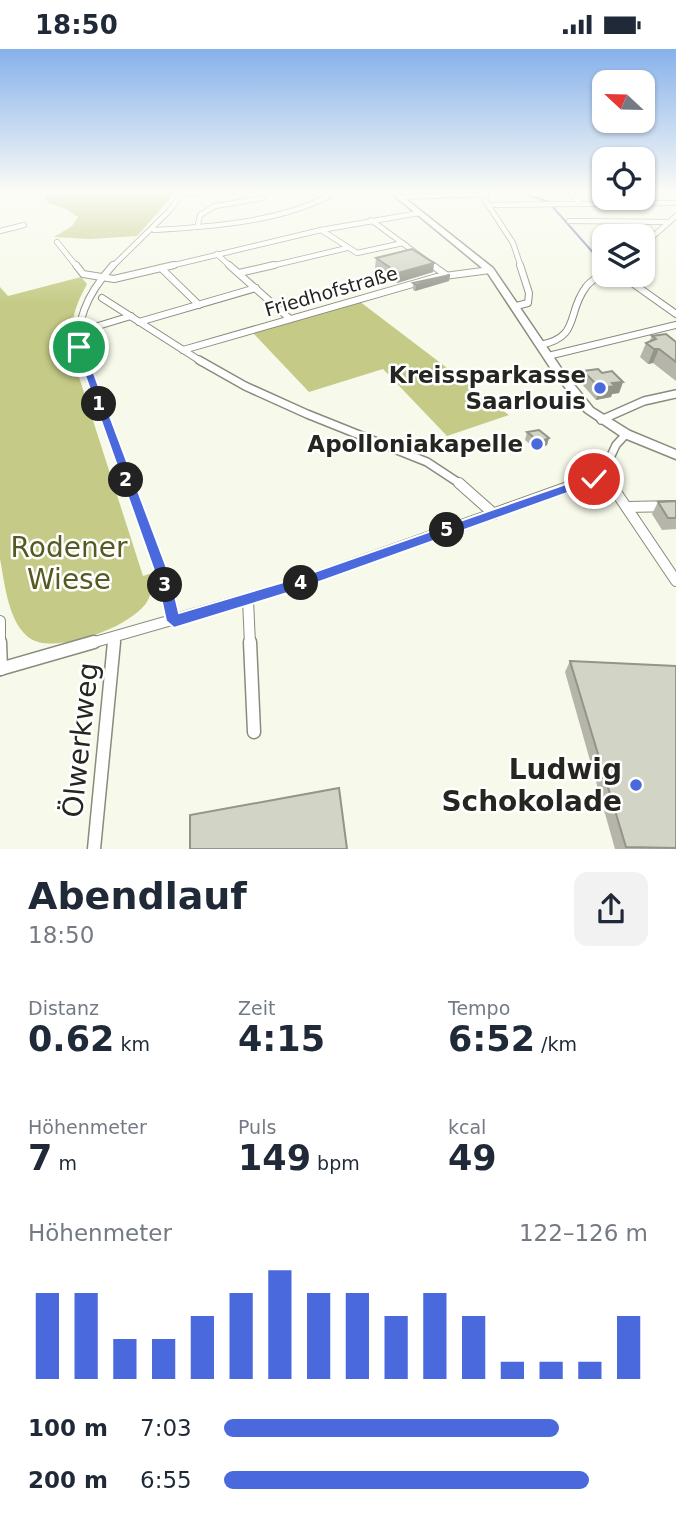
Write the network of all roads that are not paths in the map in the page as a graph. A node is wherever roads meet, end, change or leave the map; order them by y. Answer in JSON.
{"nodes":[{"id":1,"x":160,"y":229,"type":"edge"},
{"id":2,"x":324,"y":229,"type":"edge"},
{"id":3,"x":384,"y":229,"type":"edge"},
{"id":4,"x":440,"y":229,"type":"edge"},
{"id":5,"x":505,"y":229,"type":"edge"},
{"id":6,"x":154,"y":230,"type":"joint"},
{"id":7,"x":321,"y":230,"type":"junction"},
{"id":8,"x":57,"y":242,"type":"dead end"},
{"id":9,"x":403,"y":243,"type":"junction"},
{"id":10,"x":347,"y":248,"type":"junction"},
{"id":11,"x":217,"y":254,"type":"junction"},
{"id":12,"x":161,"y":268,"type":"junction"},
{"id":13,"x":490,"y":269,"type":"junction"},
{"id":14,"x":239,"y":273,"type":"junction"},
{"id":15,"x":446,"y":275,"type":"junction"},
{"id":16,"x":99,"y":278,"type":"junction"},
{"id":17,"x":592,"y":281,"type":"edge"},
{"id":18,"x":638,"y":287,"type":"edge"},
{"id":19,"x":256,"y":288,"type":"junction"},
{"id":20,"x":102,"y":298,"type":"dead end"},
{"id":21,"x":199,"y":305,"type":"junction"},
{"id":22,"x":516,"y":306,"type":"junction"},
{"id":23,"x":676,"y":314,"type":"edge"},
{"id":24,"x":131,"y":316,"type":"junction"},
{"id":25,"x":290,"y":319,"type":"junction"},
{"id":26,"x":139,"y":322,"type":"junction"},
{"id":27,"x":676,"y":325,"type":"edge"},
{"id":28,"x":78,"y":332,"type":"junction"},
{"id":29,"x":540,"y":345,"type":"junction"},
{"id":30,"x":183,"y":350,"type":"junction"},
{"id":31,"x":548,"y":356,"type":"junction"},
{"id":32,"x":676,"y":394,"type":"edge"},
{"id":33,"x":601,"y":420,"type":"junction"},
{"id":34,"x":626,"y":434,"type":"junction"},
{"id":35,"x":676,"y":455,"type":"edge"},
{"id":36,"x":603,"y":474,"type":"junction"},
{"id":37,"x":676,"y":506,"type":"edge"},
{"id":38,"x":627,"y":507,"type":"junction"},
{"id":39,"x":494,"y":514,"type":"junction"},
{"id":40,"x":676,"y":581,"type":"edge"},
{"id":41,"x":247,"y":600,"type":"junction"},
{"id":42,"x":0,"y":621,"type":"edge"},
{"id":43,"x":174,"y":621,"type":"junction"},
{"id":44,"x":115,"y":637,"type":"junction"},
{"id":45,"x":1,"y":669,"type":"edge"},
{"id":46,"x":254,"y":732,"type":"dead end"},
{"id":47,"x":94,"y":849,"type":"edge"}],
"edges":[{"from":1,"to":6,"type":"street"},
{"from":2,"to":7,"type":"street"},
{"from":3,"to":9,"type":"street"},
{"from":4,"to":13,"type":"main road"},
{"from":5,"to":22,"type":"street"},
{"from":6,"to":16,"type":"street"},
{"from":7,"to":10,"type":"street"},
{"from":7,"to":11,"type":"street"},
{"from":8,"to":16,"type":"street"},
{"from":9,"to":10,"type":"street"},
{"from":9,"to":15,"type":"street"},
{"from":10,"to":14,"type":"street"},
{"from":11,"to":12,"type":"street"},
{"from":11,"to":14,"type":"street"},
{"from":12,"to":16,"type":"street"},
{"from":12,"to":21,"type":"street"},
{"from":13,"to":15,"type":"street","name":"Friedhofstraße"},
{"from":13,"to":22,"type":"main road"},
{"from":14,"to":19,"type":"street"},
{"from":15,"to":25,"type":"street","name":"Friedhofstraße"},
{"from":16,"to":28,"type":"street"},
{"from":17,"to":29,"type":"street"},
{"from":18,"to":23,"type":"street"},
{"from":19,"to":21,"type":"street"},
{"from":19,"to":25,"type":"street"},
{"from":20,"to":24,"type":"street"},
{"from":21,"to":26,"type":"street"},
{"from":22,"to":29,"type":"main road"},
{"from":24,"to":26,"type":"street"},
{"from":24,"to":28,"type":"street"},
{"from":25,"to":30,"type":"street","name":"Friedhofstraße"},
{"from":26,"to":30,"type":"street"},
{"from":27,"to":31,"type":"street"},
{"from":28,"to":43,"type":"street"},
{"from":29,"to":31,"type":"main road"},
{"from":30,"to":39,"type":"street"},
{"from":31,"to":33,"type":"main road"},
{"from":32,"to":33,"type":"street"},
{"from":33,"to":34,"type":"main road"},
{"from":34,"to":35,"type":"main road"},
{"from":34,"to":36,"type":"street"},
{"from":36,"to":38,"type":"street"},
{"from":36,"to":39,"type":"street"},
{"from":37,"to":38,"type":"street"},
{"from":38,"to":40,"type":"street"},
{"from":39,"to":41,"type":"street"},
{"from":41,"to":43,"type":"street"},
{"from":41,"to":46,"type":"street"},
{"from":42,"to":45,"type":"street"},
{"from":43,"to":44,"type":"street"},
{"from":44,"to":45,"type":"street"},
{"from":44,"to":47,"type":"street","name":"Ölwerkweg"}]}
